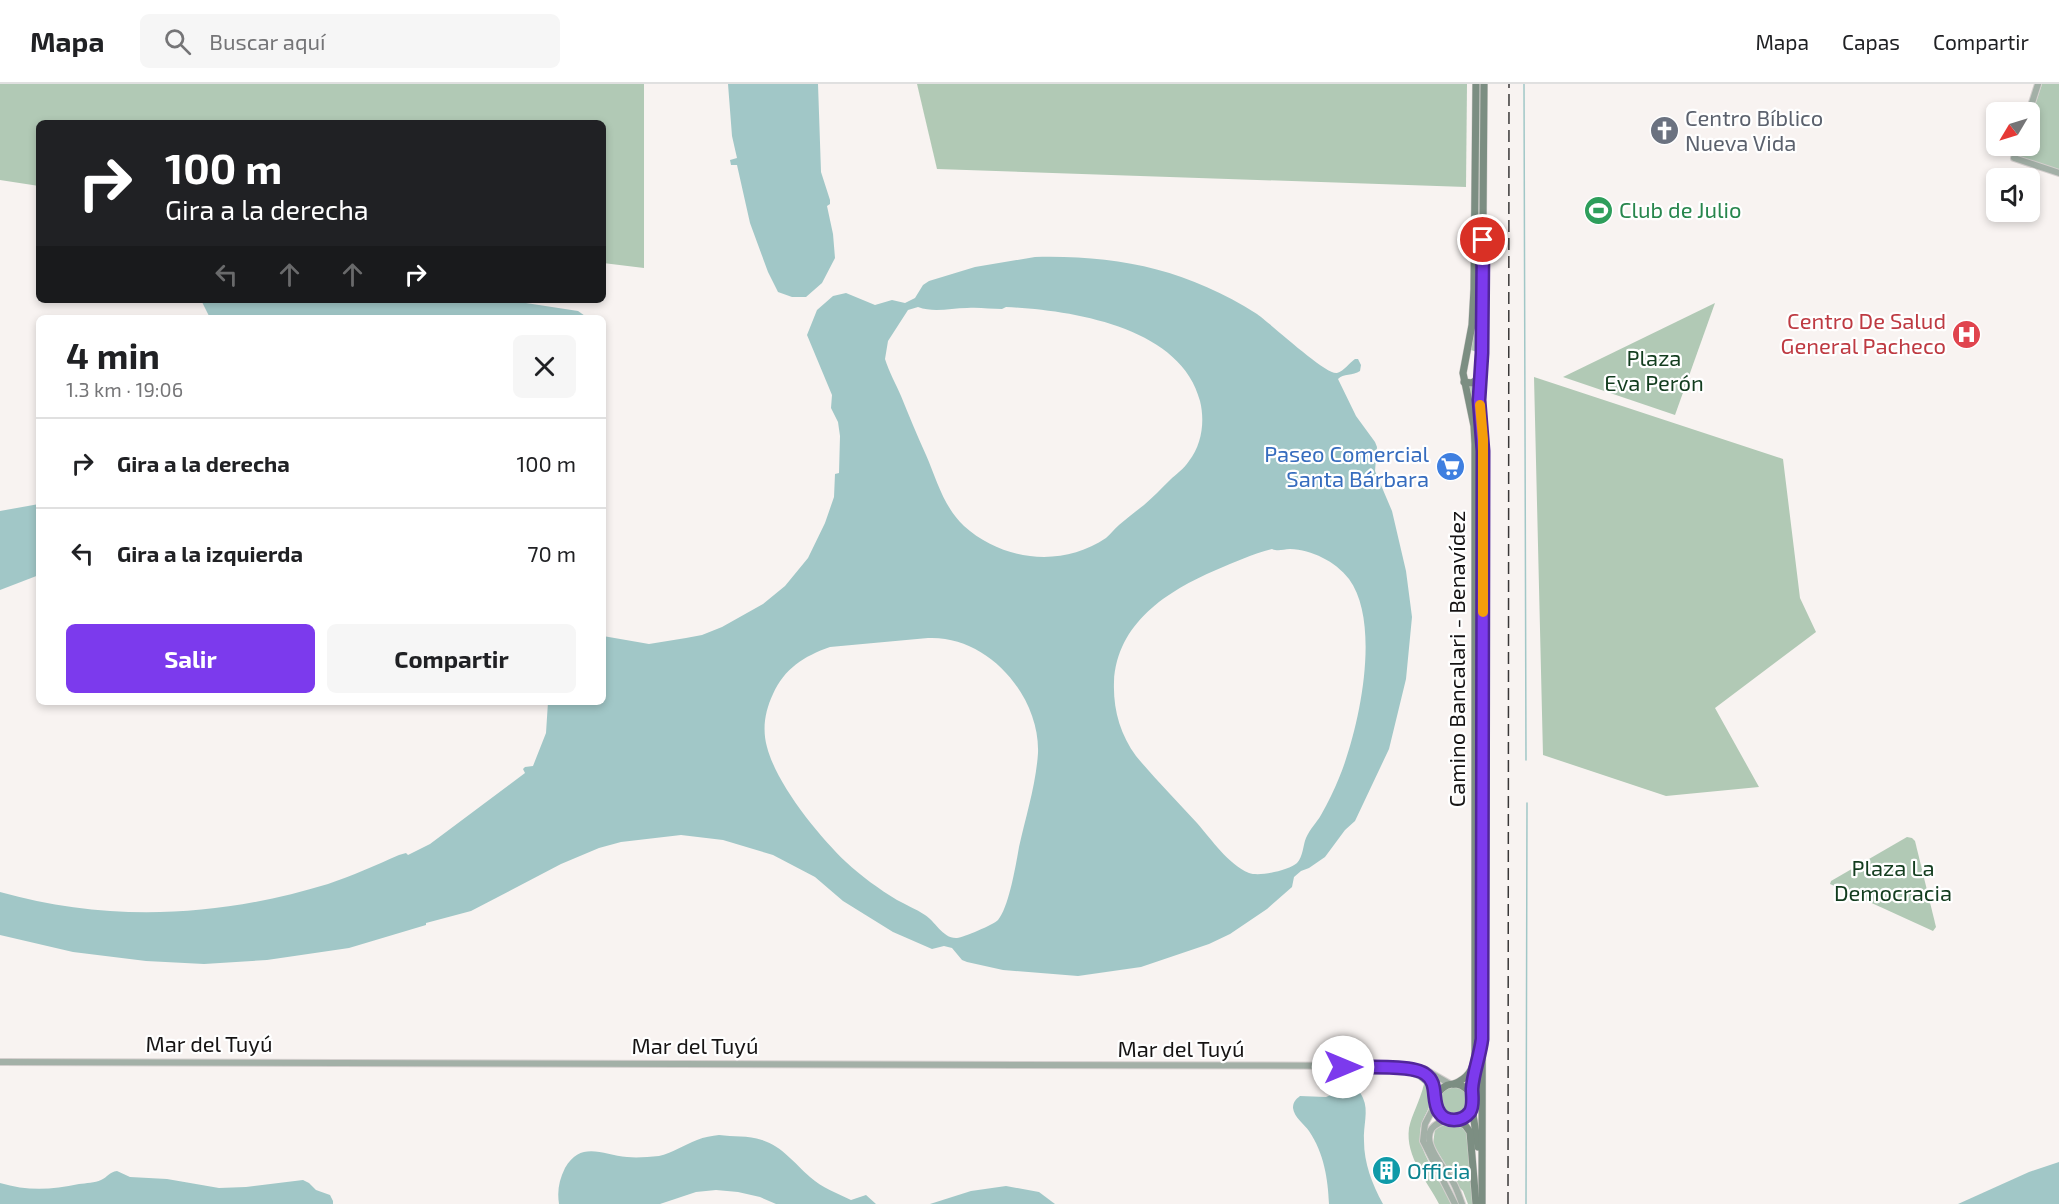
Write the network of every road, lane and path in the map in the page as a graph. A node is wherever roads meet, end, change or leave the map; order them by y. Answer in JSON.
{"nodes":[{"id":1,"x":1476,"y":84,"type":"edge"},
{"id":2,"x":1484,"y":84,"type":"edge"},
{"id":3,"x":2038,"y":84,"type":"edge"},
{"id":4,"x":2032,"y":102,"type":"edge"},
{"id":5,"x":2015,"y":156,"type":"edge"},
{"id":6,"x":2059,"y":173,"type":"edge"},
{"id":7,"x":1465,"y":356,"type":"junction"},
{"id":8,"x":1482,"y":361,"type":"junction"},
{"id":9,"x":1481,"y":377,"type":"junction"},
{"id":10,"x":1464,"y":382,"type":"junction"},
{"id":11,"x":1482,"y":1039,"type":"junction"},
{"id":12,"x":0,"y":1062,"type":"edge"},
{"id":13,"x":1390,"y":1068,"type":"junction"},
{"id":14,"x":1452,"y":1084,"type":"junction"},
{"id":15,"x":1436,"y":1100,"type":"junction"},
{"id":16,"x":1472,"y":1103,"type":"junction"},
{"id":17,"x":1451,"y":1120,"type":"junction"},
{"id":18,"x":1455,"y":1204,"type":"edge"},
{"id":19,"x":1462,"y":1204,"type":"edge"},
{"id":20,"x":1479,"y":1204,"type":"edge"}],
"edges":[{"from":1,"to":7,"type":"main road","name":"Camino Bancalari - Benavídez"},
{"from":2,"to":8,"type":"main road","name":"Camino Bancalari - Benavídez"},
{"from":3,"to":4,"type":"street"},
{"from":5,"to":6,"type":"street"},
{"from":7,"to":8,"type":"main road"},
{"from":7,"to":10,"type":"main road","name":"Camino Bancalari - Benavídez"},
{"from":8,"to":9,"type":"main road","name":"Camino Bancalari - Benavídez"},
{"from":9,"to":10,"type":"main road"},
{"from":9,"to":11,"type":"main road","name":"Camino Bancalari - Benavídez"},
{"from":10,"to":14,"type":"main road","name":"Camino Bancalari - Benavídez"},
{"from":11,"to":16,"type":"main road","name":"Camino Bancalari - Benavídez"},
{"from":11,"to":20,"type":"main road","name":"Camino Bancalari - Benavídez"},
{"from":12,"to":13,"type":"street","name":"Mar del Tuyú"},
{"from":13,"to":14,"type":"street"},
{"from":13,"to":15,"type":"street"},
{"from":14,"to":15,"type":"main road"},
{"from":14,"to":16,"type":"main road"},
{"from":15,"to":17,"type":"main road"},
{"from":15,"to":18,"type":"street"},
{"from":16,"to":17,"type":"main road"},
{"from":16,"to":20,"type":"main road","name":"Camino Bancalari - Benavídez"},
{"from":17,"to":19,"type":"street"},
{"from":17,"to":20,"type":"main road"}]}
